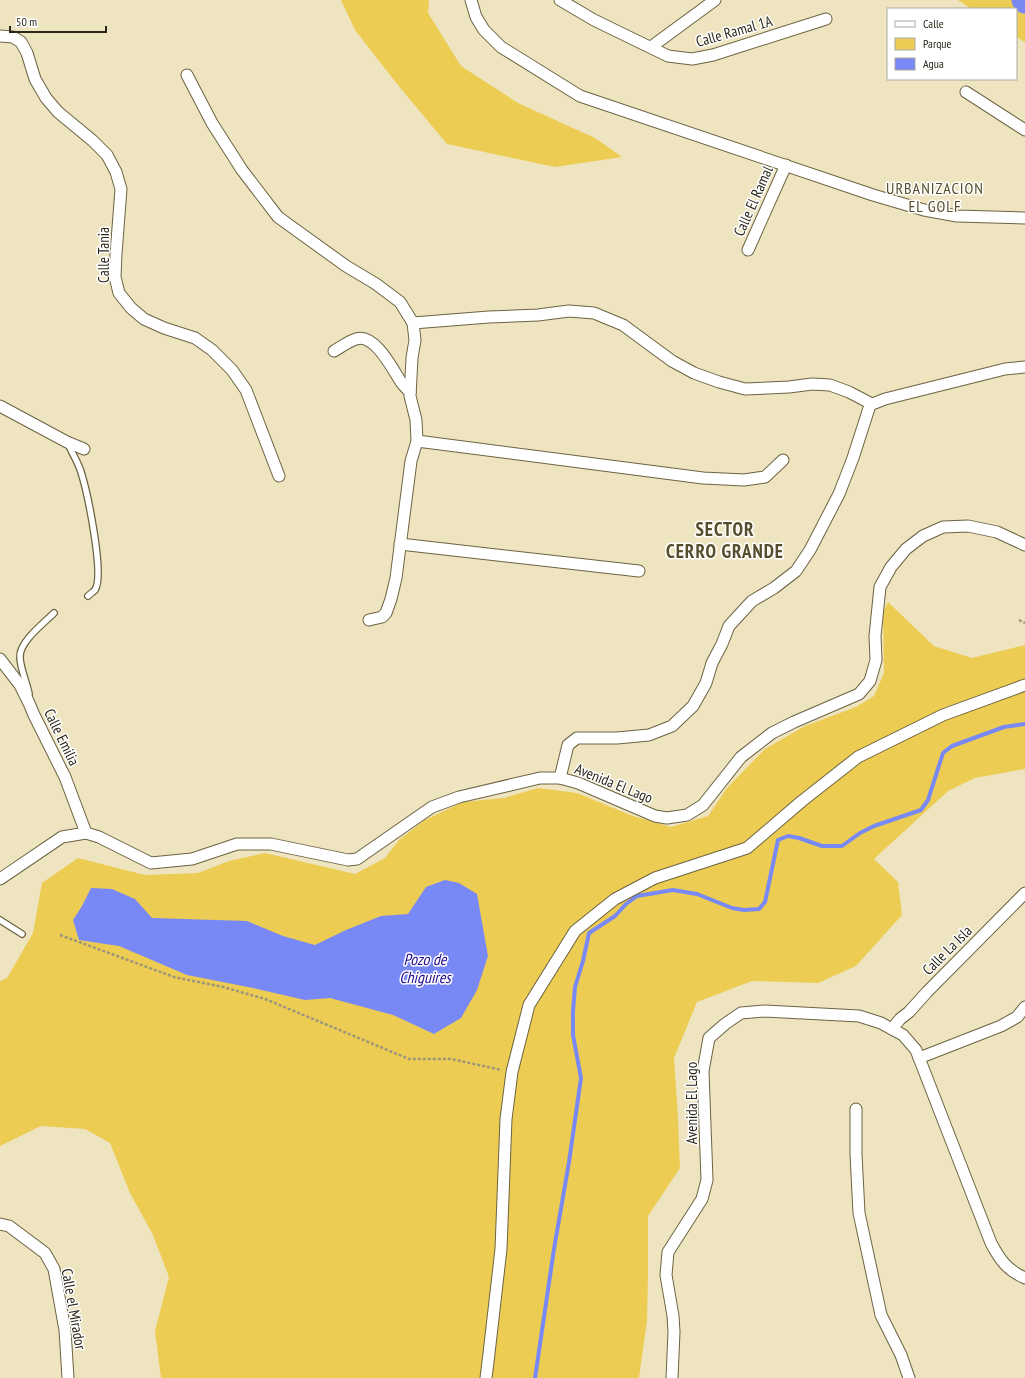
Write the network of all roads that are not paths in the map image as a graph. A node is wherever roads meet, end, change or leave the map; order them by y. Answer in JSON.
{"nodes":[{"id":1,"x":472,"y":0,"type":"edge"},
{"id":2,"x":560,"y":0,"type":"edge"},
{"id":3,"x":715,"y":0,"type":"edge"},
{"id":4,"x":826,"y":19,"type":"dead end"},
{"id":5,"x":0,"y":36,"type":"edge"},
{"id":6,"x":651,"y":47,"type":"junction"},
{"id":7,"x":187,"y":75,"type":"dead end"},
{"id":8,"x":966,"y":92,"type":"dead end"},
{"id":9,"x":1025,"y":130,"type":"edge"},
{"id":10,"x":786,"y":165,"type":"junction"},
{"id":11,"x":1025,"y":218,"type":"edge"},
{"id":12,"x":748,"y":250,"type":"dead end"},
{"id":13,"x":413,"y":324,"type":"junction"},
{"id":14,"x":334,"y":351,"type":"dead end"},
{"id":15,"x":1025,"y":367,"type":"edge"},
{"id":16,"x":410,"y":392,"type":"junction"},
{"id":17,"x":870,"y":405,"type":"junction"},
{"id":18,"x":0,"y":406,"type":"edge"},
{"id":19,"x":417,"y":440,"type":"junction"},
{"id":20,"x":67,"y":442,"type":"junction"},
{"id":21,"x":84,"y":449,"type":"dead end"},
{"id":22,"x":783,"y":460,"type":"dead end"},
{"id":23,"x":279,"y":476,"type":"dead end"},
{"id":24,"x":400,"y":544,"type":"junction"},
{"id":25,"x":1025,"y":544,"type":"edge"},
{"id":26,"x":639,"y":571,"type":"dead end"},
{"id":27,"x":88,"y":596,"type":"dead end"},
{"id":28,"x":54,"y":613,"type":"dead end"},
{"id":29,"x":369,"y":620,"type":"dead end"},
{"id":30,"x":0,"y":659,"type":"edge"},
{"id":31,"x":1025,"y":685,"type":"edge"},
{"id":32,"x":30,"y":702,"type":"junction"},
{"id":33,"x":560,"y":778,"type":"junction"},
{"id":34,"x":86,"y":833,"type":"junction"},
{"id":35,"x":0,"y":879,"type":"edge"},
{"id":36,"x":1025,"y":893,"type":"edge"},
{"id":37,"x":0,"y":920,"type":"edge"},
{"id":38,"x":22,"y":934,"type":"dead end"},
{"id":39,"x":1025,"y":1007,"type":"edge"},
{"id":40,"x":892,"y":1029,"type":"junction"},
{"id":41,"x":919,"y":1058,"type":"junction"},
{"id":42,"x":856,"y":1109,"type":"dead end"},
{"id":43,"x":0,"y":1224,"type":"edge"},
{"id":44,"x":1025,"y":1278,"type":"edge"},
{"id":45,"x":68,"y":1378,"type":"edge"},
{"id":46,"x":486,"y":1378,"type":"edge"},
{"id":47,"x":672,"y":1378,"type":"edge"},
{"id":48,"x":909,"y":1378,"type":"edge"}],
"edges":[{"from":1,"to":10,"type":"street"},
{"from":2,"to":6,"type":"street","name":"Calle Ramal 1A"},
{"from":3,"to":6,"type":"street"},
{"from":4,"to":6,"type":"street","name":"Calle Ramal 1A"},
{"from":5,"to":23,"type":"street","name":"Calle Tania"},
{"from":7,"to":13,"type":"street"},
{"from":8,"to":9,"type":"street"},
{"from":10,"to":11,"type":"street"},
{"from":10,"to":12,"type":"street","name":"Calle El Ramal"},
{"from":13,"to":16,"type":"street"},
{"from":13,"to":17,"type":"street"},
{"from":14,"to":16,"type":"street"},
{"from":15,"to":17,"type":"street"},
{"from":16,"to":19,"type":"street"},
{"from":17,"to":33,"type":"street"},
{"from":18,"to":20,"type":"street"},
{"from":19,"to":22,"type":"street"},
{"from":19,"to":24,"type":"street"},
{"from":20,"to":21,"type":"street"},
{"from":20,"to":27,"type":"lane"},
{"from":24,"to":26,"type":"street"},
{"from":24,"to":29,"type":"street"},
{"from":25,"to":33,"type":"street","name":"Avenida El Lago"},
{"from":28,"to":32,"type":"lane"},
{"from":30,"to":32,"type":"street","name":"Calle Emilia"},
{"from":31,"to":46,"type":"street"},
{"from":32,"to":34,"type":"street","name":"Calle Emilia"},
{"from":33,"to":34,"type":"street","name":"Avenida El Lago"},
{"from":34,"to":35,"type":"street","name":"Avenida El Lago"},
{"from":36,"to":40,"type":"street","name":"Calle La Isla"},
{"from":37,"to":38,"type":"lane"},
{"from":39,"to":41,"type":"street"},
{"from":40,"to":41,"type":"street","name":"Avenida El Lago"},
{"from":40,"to":47,"type":"street","name":"Avenida El Lago"},
{"from":41,"to":44,"type":"street","name":"Avenida El Lago"},
{"from":42,"to":48,"type":"street"},
{"from":43,"to":45,"type":"street","name":"Calle el Mirador"}]}
